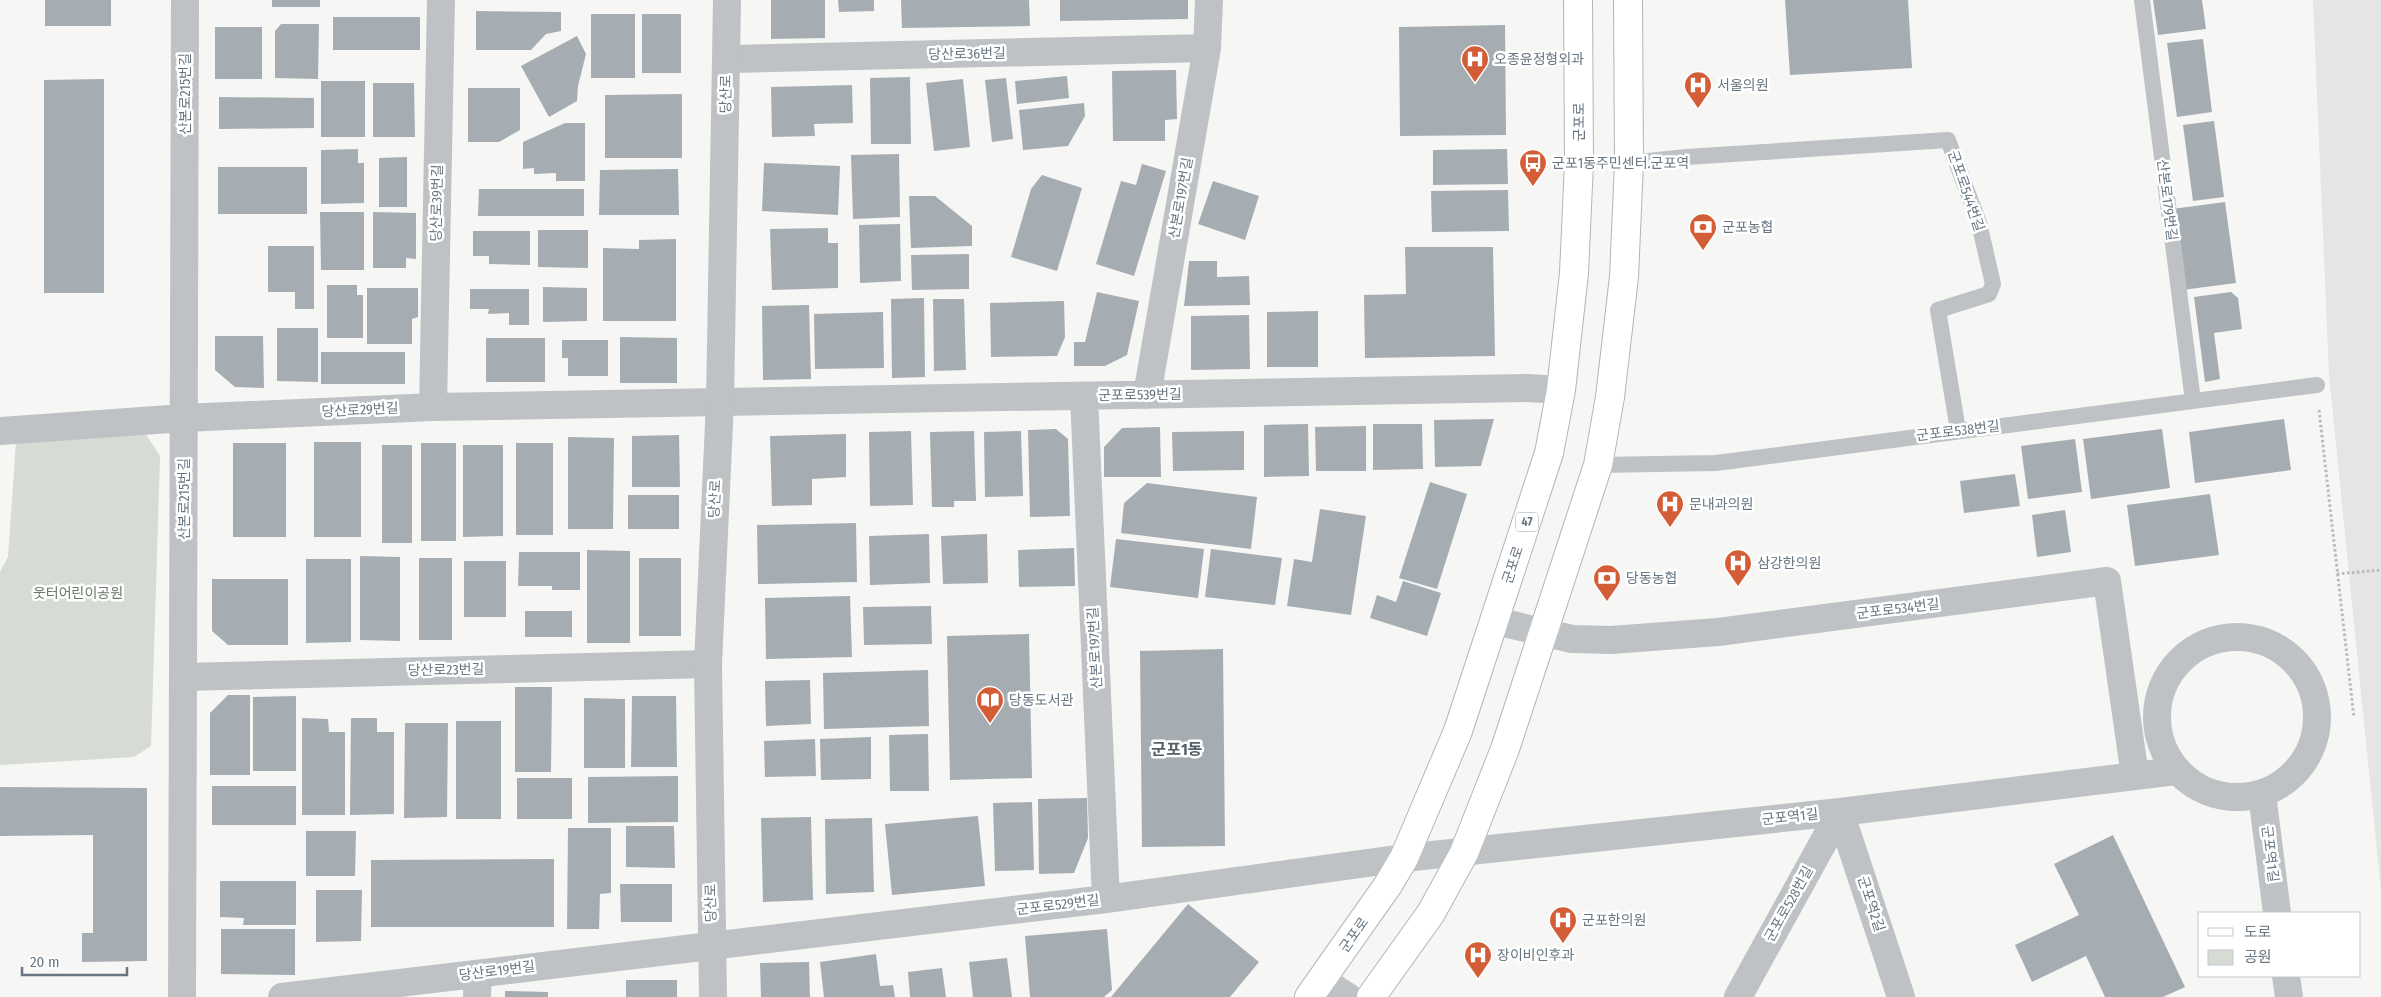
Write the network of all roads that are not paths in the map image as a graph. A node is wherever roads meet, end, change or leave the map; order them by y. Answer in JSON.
{"nodes":[{"id":1,"x":185,"y":0,"type":"edge"},
{"id":2,"x":441,"y":0,"type":"edge"},
{"id":3,"x":727,"y":0,"type":"edge"},
{"id":4,"x":1209,"y":0,"type":"edge"},
{"id":5,"x":1578,"y":0,"type":"edge"},
{"id":6,"x":1628,"y":0,"type":"edge"},
{"id":7,"x":2142,"y":0,"type":"edge"},
{"id":8,"x":1207,"y":48,"type":"junction"},
{"id":9,"x":727,"y":59,"type":"junction"},
{"id":10,"x":1629,"y":163,"type":"junction"},
{"id":11,"x":2317,"y":385,"type":"road end"},
{"id":12,"x":1560,"y":390,"type":"junction"},
{"id":13,"x":1147,"y":395,"type":"junction"},
{"id":14,"x":1084,"y":396,"type":"junction"},
{"id":15,"x":2193,"y":401,"type":"junction"},
{"id":16,"x":720,"y":402,"type":"junction"},
{"id":17,"x":433,"y":407,"type":"junction"},
{"id":18,"x":184,"y":418,"type":"junction"},
{"id":19,"x":1958,"y":430,"type":"junction"},
{"id":20,"x":0,"y":431,"type":"edge"},
{"id":21,"x":1598,"y":465,"type":"junction"},
{"id":22,"x":1495,"y":621,"type":"junction"},
{"id":23,"x":1544,"y":632,"type":"junction"},
{"id":24,"x":708,"y":664,"type":"junction"},
{"id":25,"x":184,"y":677,"type":"junction"},
{"id":26,"x":2176,"y":771,"type":"junction"},
{"id":27,"x":2135,"y":776,"type":"junction"},
{"id":28,"x":2262,"y":794,"type":"junction"},
{"id":29,"x":1840,"y":812,"type":"junction"},
{"id":30,"x":1464,"y":853,"type":"junction"},
{"id":31,"x":1404,"y":858,"type":"junction"},
{"id":32,"x":1106,"y":899,"type":"junction"},
{"id":33,"x":2277,"y":912,"type":"edge"},
{"id":34,"x":712,"y":946,"type":"junction"},
{"id":35,"x":2286,"y":977,"type":"edge"},
{"id":36,"x":478,"y":985,"type":"edge"},
{"id":37,"x":1316,"y":988,"type":"edge"},
{"id":38,"x":182,"y":997,"type":"edge"},
{"id":39,"x":282,"y":997,"type":"edge"},
{"id":40,"x":713,"y":997,"type":"edge"},
{"id":41,"x":1348,"y":997,"type":"edge"},
{"id":42,"x":1372,"y":997,"type":"edge"},
{"id":43,"x":1738,"y":997,"type":"edge"},
{"id":44,"x":1901,"y":997,"type":"edge"},
{"id":45,"x":2289,"y":997,"type":"edge"}],
"edges":[{"from":1,"to":18,"type":"street","name":"산본로215번길"},
{"from":2,"to":17,"type":"street","name":"당산로39번길"},
{"from":3,"to":9,"type":"street","name":"당산로"},
{"from":4,"to":8,"type":"street","name":"산본로197번길"},
{"from":5,"to":12,"type":"main road","name":"군포로","number":"47"},
{"from":6,"to":10,"type":"main road"},
{"from":7,"to":15,"type":"lane","name":"산본로179번길"},
{"from":8,"to":9,"type":"street","name":"당산로36번길"},
{"from":8,"to":13,"type":"street","name":"산본로197번길"},
{"from":9,"to":16,"type":"street","name":"당산로"},
{"from":10,"to":19,"type":"lane","name":"군포로544번길"},
{"from":10,"to":21,"type":"main road"},
{"from":11,"to":15,"type":"lane","name":"군포로538번길"},
{"from":12,"to":13,"type":"street","name":"군포로539번길"},
{"from":12,"to":22,"type":"main road","name":"군포로","number":"47"},
{"from":13,"to":14,"type":"street","name":"군포로539번길"},
{"from":14,"to":16,"type":"street","name":"군포로539번길"},
{"from":14,"to":32,"type":"street","name":"산본로197번길"},
{"from":15,"to":19,"type":"lane","name":"군포로538번길"},
{"from":16,"to":17,"type":"street","name":"당산로29번길"},
{"from":16,"to":24,"type":"street","name":"당산로"},
{"from":17,"to":18,"type":"street","name":"당산로29번길"},
{"from":18,"to":20,"type":"street","name":"당산로29번길"},
{"from":18,"to":25,"type":"street","name":"산본로215번길"},
{"from":19,"to":21,"type":"lane","name":"군포로538번길"},
{"from":21,"to":23,"type":"main road"},
{"from":22,"to":23,"type":"street","name":"군포로534번길"},
{"from":22,"to":31,"type":"main road","name":"군포로","number":"47"},
{"from":23,"to":27,"type":"street","name":"군포로534번길"},
{"from":23,"to":30,"type":"main road"},
{"from":24,"to":25,"type":"street","name":"당산로23번길"},
{"from":24,"to":34,"type":"street","name":"당산로"},
{"from":25,"to":38,"type":"street","name":"산본로215번길"},
{"from":26,"to":27,"type":"street","name":"군포역1길"},
{"from":26,"to":28,"type":"street"},
{"from":26,"to":28,"type":"street"},
{"from":27,"to":29,"type":"street","name":"군포역1길"},
{"from":28,"to":33,"type":"street","name":"군포역1길"},
{"from":29,"to":30,"type":"street","name":"군포역1길"},
{"from":29,"to":43,"type":"street","name":"군포로528번길"},
{"from":29,"to":44,"type":"street","name":"군포역2길"},
{"from":30,"to":31,"type":"street","name":"군포역1길"},
{"from":30,"to":42,"type":"main road"},
{"from":31,"to":32,"type":"street","name":"군포로529번길"},
{"from":31,"to":37,"type":"main road","name":"군포로","number":"47"},
{"from":32,"to":34,"type":"street","name":"군포로529번길"},
{"from":34,"to":36,"type":"street","name":"당산로19번길"},
{"from":34,"to":40,"type":"street","name":"당산로"},
{"from":35,"to":45,"type":"street"},
{"from":36,"to":39,"type":"street","name":"당산로19번길"},
{"from":37,"to":41,"type":"street"}]}
